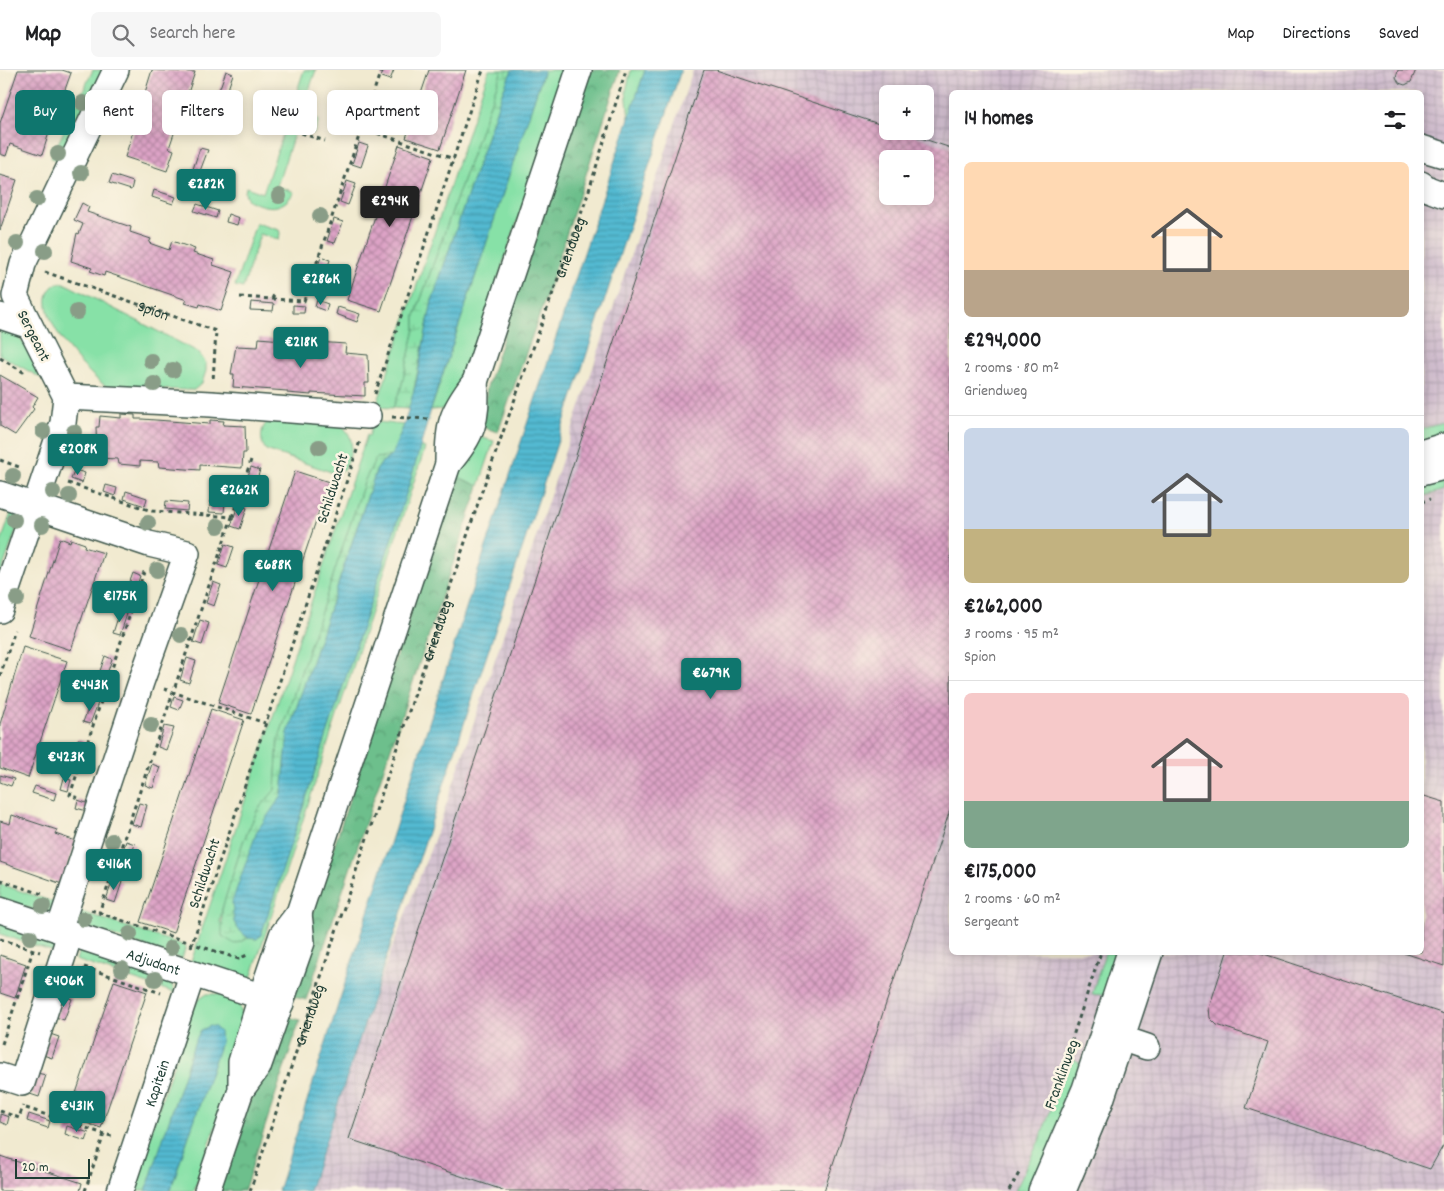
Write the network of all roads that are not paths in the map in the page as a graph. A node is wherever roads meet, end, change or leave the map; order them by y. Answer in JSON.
{"nodes":[{"id":1,"x":116,"y":70,"type":"edge"},
{"id":2,"x":579,"y":70,"type":"edge"},
{"id":3,"x":1424,"y":149,"type":"edge"},
{"id":4,"x":1444,"y":155,"type":"edge"},
{"id":5,"x":1424,"y":181,"type":"edge"},
{"id":6,"x":1444,"y":184,"type":"edge"},
{"id":7,"x":1424,"y":186,"type":"edge"},
{"id":8,"x":1444,"y":195,"type":"edge"},
{"id":9,"x":8,"y":296,"type":"edge"},
{"id":10,"x":0,"y":316,"type":"edge"},
{"id":11,"x":30,"y":326,"type":"junction"},
{"id":12,"x":66,"y":397,"type":"junction"},
{"id":13,"x":368,"y":416,"type":"road end"},
{"id":14,"x":1444,"y":446,"type":"edge"},
{"id":15,"x":1424,"y":452,"type":"edge"},
{"id":16,"x":1444,"y":467,"type":"edge"},
{"id":17,"x":1424,"y":472,"type":"edge"},
{"id":18,"x":0,"y":494,"type":"edge"},
{"id":19,"x":35,"y":506,"type":"junction"},
{"id":20,"x":0,"y":610,"type":"edge"},
{"id":21,"x":0,"y":910,"type":"edge"},
{"id":22,"x":299,"y":913,"type":"junction"},
{"id":23,"x":65,"y":932,"type":"junction"},
{"id":24,"x":1129,"y":955,"type":"edge"},
{"id":25,"x":1149,"y":955,"type":"edge"},
{"id":26,"x":188,"y":974,"type":"junction"},
{"id":27,"x":271,"y":1000,"type":"junction"},
{"id":28,"x":1112,"y":1036,"type":"junction"},
{"id":29,"x":1147,"y":1047,"type":"dead end"},
{"id":30,"x":0,"y":1076,"type":"edge"},
{"id":31,"x":120,"y":1191,"type":"edge"},
{"id":32,"x":207,"y":1191,"type":"edge"},
{"id":33,"x":1041,"y":1191,"type":"edge"},
{"id":34,"x":1063,"y":1191,"type":"edge"}],
"edges":[{"from":1,"to":9,"type":"street","name":"Sergeant"},
{"from":2,"to":22,"type":"street","name":"Griendweg"},
{"from":3,"to":4,"type":"street"},
{"from":5,"to":6,"type":"street"},
{"from":7,"to":8,"type":"street"},
{"from":9,"to":11,"type":"street","name":"Sergeant"},
{"from":10,"to":11,"type":"street"},
{"from":11,"to":12,"type":"street","name":"Sergeant"},
{"from":12,"to":13,"type":"street"},
{"from":12,"to":19,"type":"street"},
{"from":14,"to":15,"type":"street"},
{"from":16,"to":17,"type":"street"},
{"from":18,"to":19,"type":"street"},
{"from":19,"to":20,"type":"street"},
{"from":19,"to":23,"type":"street"},
{"from":21,"to":23,"type":"street","name":"Adjudant"},
{"from":22,"to":27,"type":"street","name":"Griendweg"},
{"from":22,"to":27,"type":"street","name":"Griendweg"},
{"from":23,"to":26,"type":"street","name":"Adjudant"},
{"from":23,"to":30,"type":"street"},
{"from":24,"to":28,"type":"street","name":"Franklinweg"},
{"from":25,"to":28,"type":"street","name":"Franklinweg"},
{"from":26,"to":27,"type":"street","name":"Adjudant"},
{"from":26,"to":31,"type":"street","name":"Kapitein"},
{"from":27,"to":32,"type":"street","name":"Griendweg"},
{"from":28,"to":29,"type":"street"},
{"from":28,"to":33,"type":"street","name":"Franklinweg"},
{"from":28,"to":34,"type":"street","name":"Franklinweg"}]}
